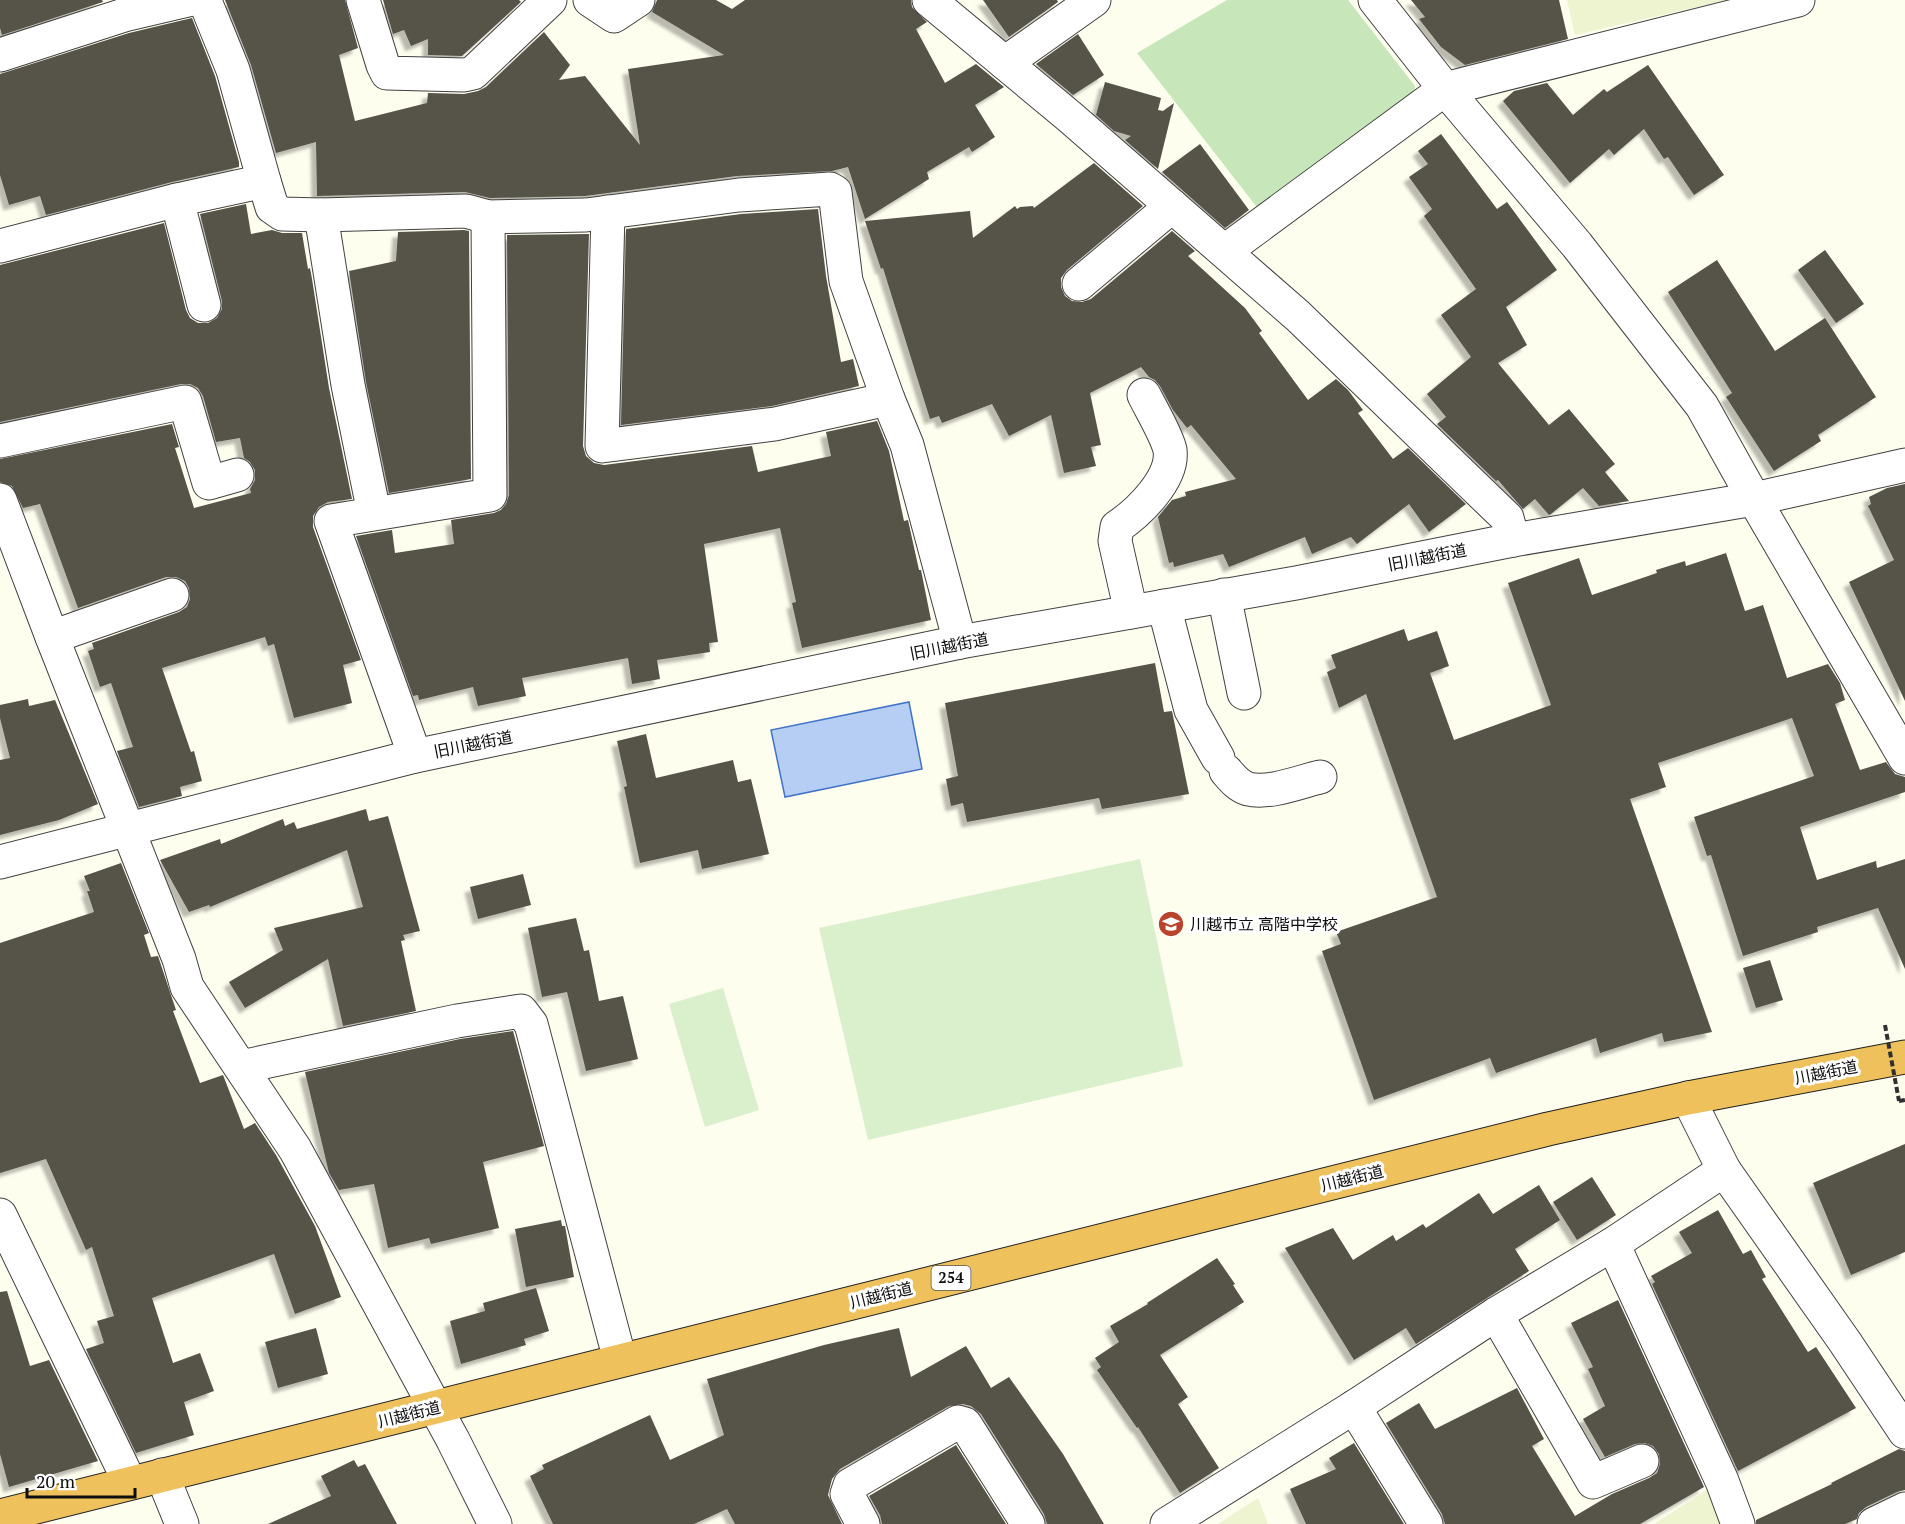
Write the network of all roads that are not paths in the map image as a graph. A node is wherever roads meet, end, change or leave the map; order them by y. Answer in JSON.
{"nodes":[{"id":1,"x":188,"y":0,"type":"edge"},
{"id":2,"x":197,"y":0,"type":"edge"},
{"id":3,"x":363,"y":0,"type":"edge"},
{"id":4,"x":550,"y":0,"type":"edge"},
{"id":5,"x":590,"y":0,"type":"edge"},
{"id":6,"x":638,"y":0,"type":"edge"},
{"id":7,"x":929,"y":0,"type":"edge"},
{"id":8,"x":1094,"y":0,"type":"edge"},
{"id":9,"x":1375,"y":0,"type":"edge"},
{"id":10,"x":1798,"y":0,"type":"edge"},
{"id":11,"x":0,"y":55,"type":"edge"},
{"id":12,"x":1005,"y":63,"type":"junction"},
{"id":13,"x":1445,"y":89,"type":"junction"},
{"id":14,"x":264,"y":181,"type":"junction"},
{"id":15,"x":177,"y":200,"type":"junction"},
{"id":16,"x":1172,"y":206,"type":"junction"},
{"id":17,"x":608,"y":212,"type":"junction"},
{"id":18,"x":321,"y":215,"type":"junction"},
{"id":19,"x":488,"y":216,"type":"junction"},
{"id":20,"x":0,"y":246,"type":"edge"},
{"id":21,"x":1225,"y":251,"type":"junction"},
{"id":22,"x":1078,"y":284,"type":"dead end"},
{"id":23,"x":204,"y":305,"type":"dead end"},
{"id":24,"x":1144,"y":395,"type":"dead end"},
{"id":25,"x":888,"y":399,"type":"junction"},
{"id":26,"x":0,"y":441,"type":"edge"},
{"id":27,"x":1905,"y":465,"type":"edge"},
{"id":28,"x":237,"y":475,"type":"dead end"},
{"id":29,"x":1754,"y":499,"type":"junction"},
{"id":30,"x":0,"y":500,"type":"edge"},
{"id":31,"x":374,"y":513,"type":"junction"},
{"id":32,"x":1513,"y":540,"type":"junction"},
{"id":33,"x":172,"y":595,"type":"dead end"},
{"id":34,"x":1224,"y":595,"type":"junction"},
{"id":35,"x":1164,"y":606,"type":"junction"},
{"id":36,"x":1131,"y":612,"type":"junction"},
{"id":37,"x":52,"y":637,"type":"junction"},
{"id":38,"x":960,"y":642,"type":"junction"},
{"id":39,"x":1244,"y":693,"type":"dead end"},
{"id":40,"x":415,"y":756,"type":"junction"},
{"id":41,"x":1905,"y":758,"type":"edge"},
{"id":42,"x":1320,"y":777,"type":"dead end"},
{"id":43,"x":128,"y":829,"type":"junction"},
{"id":44,"x":0,"y":862,"type":"edge"},
{"id":45,"x":1905,"y":1057,"type":"edge"},
{"id":46,"x":241,"y":1067,"type":"junction"},
{"id":47,"x":1688,"y":1098,"type":"junction"},
{"id":48,"x":1724,"y":1170,"type":"junction"},
{"id":49,"x":0,"y":1215,"type":"edge"},
{"id":50,"x":1613,"y":1244,"type":"junction"},
{"id":51,"x":1496,"y":1314,"type":"junction"},
{"id":52,"x":620,"y":1360,"type":"junction"},
{"id":53,"x":435,"y":1407,"type":"junction"},
{"id":54,"x":1354,"y":1407,"type":"junction"},
{"id":55,"x":1905,"y":1432,"type":"edge"},
{"id":56,"x":1642,"y":1461,"type":"dead end"},
{"id":57,"x":162,"y":1475,"type":"junction"},
{"id":58,"x":130,"y":1483,"type":"junction"},
{"id":59,"x":1905,"y":1509,"type":"edge"},
{"id":60,"x":0,"y":1516,"type":"edge"},
{"id":61,"x":182,"y":1524,"type":"edge"},
{"id":62,"x":495,"y":1524,"type":"edge"},
{"id":63,"x":863,"y":1524,"type":"edge"},
{"id":64,"x":1028,"y":1524,"type":"edge"},
{"id":65,"x":1167,"y":1524,"type":"edge"},
{"id":66,"x":1426,"y":1524,"type":"edge"},
{"id":67,"x":1738,"y":1524,"type":"edge"},
{"id":68,"x":1874,"y":1524,"type":"edge"}],
"edges":[{"from":1,"to":11,"type":"street"},
{"from":2,"to":14,"type":"street"},
{"from":3,"to":4,"type":"street"},
{"from":5,"to":6,"type":"street"},
{"from":7,"to":12,"type":"street"},
{"from":8,"to":12,"type":"street"},
{"from":9,"to":13,"type":"street"},
{"from":10,"to":13,"type":"street"},
{"from":12,"to":16,"type":"street"},
{"from":13,"to":21,"type":"street"},
{"from":13,"to":29,"type":"street"},
{"from":14,"to":15,"type":"street"},
{"from":14,"to":18,"type":"street"},
{"from":15,"to":20,"type":"street"},
{"from":15,"to":23,"type":"street"},
{"from":16,"to":21,"type":"street"},
{"from":16,"to":22,"type":"street"},
{"from":17,"to":19,"type":"street"},
{"from":17,"to":25,"type":"street"},
{"from":17,"to":25,"type":"street"},
{"from":18,"to":19,"type":"street"},
{"from":18,"to":31,"type":"street"},
{"from":19,"to":31,"type":"street"},
{"from":21,"to":32,"type":"street"},
{"from":24,"to":36,"type":"street"},
{"from":25,"to":38,"type":"street"},
{"from":26,"to":28,"type":"street"},
{"from":27,"to":29,"type":"street","name":"旧川越街道"},
{"from":29,"to":32,"type":"street","name":"旧川越街道"},
{"from":29,"to":41,"type":"street"},
{"from":30,"to":37,"type":"street"},
{"from":31,"to":40,"type":"street"},
{"from":32,"to":34,"type":"street","name":"旧川越街道"},
{"from":33,"to":37,"type":"street"},
{"from":34,"to":35,"type":"street","name":"旧川越街道"},
{"from":34,"to":39,"type":"street"},
{"from":35,"to":36,"type":"street","name":"旧川越街道"},
{"from":35,"to":42,"type":"street"},
{"from":36,"to":38,"type":"street","name":"旧川越街道"},
{"from":37,"to":43,"type":"street"},
{"from":38,"to":40,"type":"street","name":"旧川越街道"},
{"from":40,"to":43,"type":"street","name":"旧川越街道"},
{"from":43,"to":44,"type":"street","name":"旧川越街道"},
{"from":43,"to":46,"type":"street"},
{"from":45,"to":47,"type":"highway","name":"川越街道","number":"254"},
{"from":46,"to":52,"type":"street"},
{"from":46,"to":53,"type":"street"},
{"from":47,"to":48,"type":"street"},
{"from":47,"to":52,"type":"highway","name":"川越街道","number":"254"},
{"from":48,"to":50,"type":"street"},
{"from":48,"to":55,"type":"street"},
{"from":49,"to":58,"type":"street"},
{"from":50,"to":51,"type":"street"},
{"from":50,"to":67,"type":"street"},
{"from":51,"to":54,"type":"street"},
{"from":51,"to":56,"type":"street"},
{"from":52,"to":53,"type":"highway","name":"川越街道","number":"254"},
{"from":53,"to":57,"type":"highway","name":"川越街道","number":"254"},
{"from":53,"to":62,"type":"street"},
{"from":54,"to":65,"type":"street"},
{"from":54,"to":66,"type":"street"},
{"from":57,"to":58,"type":"highway","name":"川越街道","number":"254"},
{"from":57,"to":61,"type":"street"},
{"from":58,"to":60,"type":"highway","name":"川越街道","number":"254"},
{"from":59,"to":68,"type":"street"},
{"from":63,"to":64,"type":"street"}]}
